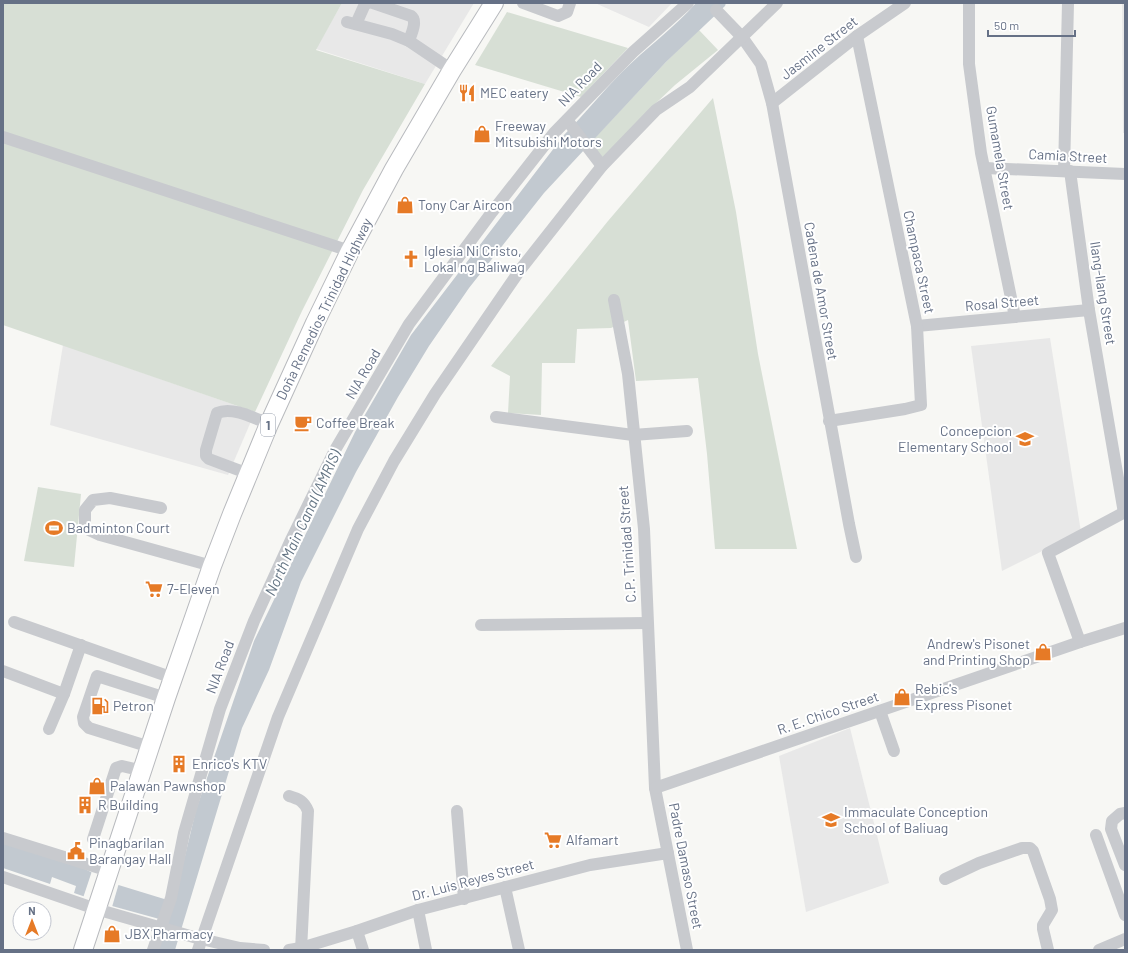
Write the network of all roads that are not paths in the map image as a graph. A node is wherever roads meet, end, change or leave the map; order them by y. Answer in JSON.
{"nodes":[{"id":1,"x":368,"y":3,"type":"edge"},
{"id":2,"x":373,"y":3,"type":"edge"},
{"id":3,"x":494,"y":3,"type":"edge"},
{"id":4,"x":524,"y":3,"type":"edge"},
{"id":5,"x":570,"y":3,"type":"edge"},
{"id":6,"x":688,"y":3,"type":"edge"},
{"id":7,"x":777,"y":3,"type":"edge"},
{"id":8,"x":905,"y":3,"type":"edge"},
{"id":9,"x":969,"y":3,"type":"edge"},
{"id":10,"x":1068,"y":3,"type":"edge"},
{"id":11,"x":716,"y":10,"type":"dead end"},
{"id":12,"x":857,"y":36,"type":"junction"},
{"id":13,"x":742,"y":37,"type":"junction"},
{"id":14,"x":409,"y":41,"type":"junction"},
{"id":15,"x":452,"y":70,"type":"junction"},
{"id":16,"x":772,"y":103,"type":"junction"},
{"id":17,"x":569,"y":123,"type":"junction"},
{"id":18,"x":3,"y":137,"type":"edge"},
{"id":19,"x":602,"y":166,"type":"junction"},
{"id":20,"x":985,"y":168,"type":"junction"},
{"id":21,"x":1067,"y":171,"type":"junction"},
{"id":22,"x":1125,"y":174,"type":"edge"},
{"id":23,"x":350,"y":251,"type":"junction"},
{"id":24,"x":614,"y":300,"type":"dead end"},
{"id":25,"x":1089,"y":310,"type":"junction"},
{"id":26,"x":1015,"y":317,"type":"junction"},
{"id":27,"x":917,"y":326,"type":"junction"},
{"id":28,"x":496,"y":417,"type":"dead end"},
{"id":29,"x":829,"y":421,"type":"junction"},
{"id":30,"x":269,"y":424,"type":"junction"},
{"id":31,"x":687,"y":431,"type":"dead end"},
{"id":32,"x":633,"y":436,"type":"junction"},
{"id":33,"x":249,"y":474,"type":"junction"},
{"id":34,"x":161,"y":508,"type":"dead end"},
{"id":35,"x":1124,"y":513,"type":"edge"},
{"id":36,"x":856,"y":557,"type":"dead end"},
{"id":37,"x":212,"y":566,"type":"junction"},
{"id":38,"x":14,"y":622,"type":"dead end"},
{"id":39,"x":647,"y":623,"type":"junction"},
{"id":40,"x":481,"y":624,"type":"dead end"},
{"id":41,"x":1125,"y":628,"type":"edge"},
{"id":42,"x":1080,"y":642,"type":"junction"},
{"id":43,"x":81,"y":645,"type":"junction"},
{"id":44,"x":3,"y":670,"type":"edge"},
{"id":45,"x":173,"y":678,"type":"junction"},
{"id":46,"x":64,"y":694,"type":"junction"},
{"id":47,"x":166,"y":698,"type":"junction"},
{"id":48,"x":880,"y":711,"type":"junction"},
{"id":49,"x":49,"y":729,"type":"dead end"},
{"id":50,"x":150,"y":746,"type":"junction"},
{"id":51,"x":894,"y":751,"type":"dead end"},
{"id":52,"x":143,"y":771,"type":"junction"},
{"id":53,"x":655,"y":788,"type":"junction"},
{"id":54,"x":289,"y":796,"type":"dead end"},
{"id":55,"x":457,"y":811,"type":"dead end"},
{"id":56,"x":1125,"y":813,"type":"edge"},
{"id":57,"x":1096,"y":835,"type":"dead end"},
{"id":58,"x":3,"y":838,"type":"edge"},
{"id":59,"x":93,"y":839,"type":"dead end"},
{"id":60,"x":668,"y":853,"type":"junction"},
{"id":61,"x":1125,"y":865,"type":"edge"},
{"id":62,"x":108,"y":874,"type":"junction"},
{"id":63,"x":3,"y":876,"type":"edge"},
{"id":64,"x":944,"y":879,"type":"dead end"},
{"id":65,"x":505,"y":886,"type":"junction"},
{"id":66,"x":464,"y":899,"type":"junction"},
{"id":67,"x":97,"y":906,"type":"junction"},
{"id":68,"x":418,"y":910,"type":"junction"},
{"id":69,"x":1125,"y":915,"type":"edge"},
{"id":70,"x":167,"y":929,"type":"junction"},
{"id":71,"x":358,"y":931,"type":"junction"},
{"id":72,"x":1125,"y":939,"type":"edge"},
{"id":73,"x":199,"y":945,"type":"edge"},
{"id":74,"x":297,"y":949,"type":"edge"},
{"id":75,"x":83,"y":950,"type":"edge"},
{"id":76,"x":152,"y":950,"type":"edge"},
{"id":77,"x":264,"y":950,"type":"edge"},
{"id":78,"x":363,"y":950,"type":"edge"},
{"id":79,"x":426,"y":950,"type":"edge"},
{"id":80,"x":519,"y":950,"type":"edge"},
{"id":81,"x":688,"y":950,"type":"edge"},
{"id":82,"x":1048,"y":950,"type":"edge"},
{"id":83,"x":1099,"y":950,"type":"edge"}],
"edges":[{"from":1,"to":14,"type":"street"},
{"from":2,"to":14,"type":"street"},
{"from":3,"to":15,"type":"highway","name":"Doña Remedios Trinidad Highway","number":"1"},
{"from":4,"to":5,"type":"street"},
{"from":6,"to":17,"type":"street","name":"NIA Road"},
{"from":7,"to":13,"type":"street"},
{"from":8,"to":12,"type":"street","name":"Jasmine Street"},
{"from":9,"to":20,"type":"street","name":"Gumamela Street"},
{"from":10,"to":21,"type":"street","name":"Ilang-Ilang Street"},
{"from":11,"to":13,"type":"street","name":"Cadena de Amor Street"},
{"from":12,"to":16,"type":"street","name":"Jasmine Street"},
{"from":12,"to":27,"type":"street","name":"Champaca Street"},
{"from":13,"to":16,"type":"street","name":"Cadena de Amor Street"},
{"from":13,"to":19,"type":"street"},
{"from":14,"to":15,"type":"street"},
{"from":15,"to":23,"type":"highway","name":"Doña Remedios Trinidad Highway","number":"1"},
{"from":16,"to":29,"type":"street","name":"Cadena de Amor Street"},
{"from":17,"to":19,"type":"street"},
{"from":17,"to":70,"type":"street","name":"NIA Road"},
{"from":18,"to":23,"type":"street"},
{"from":19,"to":73,"type":"street"},
{"from":20,"to":21,"type":"street","name":"Camia Street"},
{"from":20,"to":26,"type":"street","name":"Gumamela Street"},
{"from":21,"to":22,"type":"street","name":"Camia Street"},
{"from":21,"to":25,"type":"street","name":"Ilang-Ilang Street"},
{"from":23,"to":30,"type":"highway","name":"Doña Remedios Trinidad Highway","number":"1"},
{"from":24,"to":32,"type":"street","name":"C.P. Trinidad Street"},
{"from":25,"to":26,"type":"street","name":"Rosal Street"},
{"from":25,"to":35,"type":"street","name":"Ilang-Ilang Street"},
{"from":26,"to":27,"type":"street","name":"Rosal Street"},
{"from":27,"to":29,"type":"street","name":"Champaca Street"},
{"from":28,"to":32,"type":"street"},
{"from":29,"to":36,"type":"street","name":"Cadena de Amor Street"},
{"from":30,"to":33,"type":"highway","name":"Doña Remedios Trinidad Highway","number":"1"},
{"from":30,"to":33,"type":"street"},
{"from":31,"to":32,"type":"street"},
{"from":32,"to":39,"type":"street","name":"C.P. Trinidad Street"},
{"from":33,"to":37,"type":"highway","name":"Doña Remedios Trinidad Highway","number":"1"},
{"from":34,"to":37,"type":"street"},
{"from":35,"to":42,"type":"street"},
{"from":37,"to":45,"type":"highway","name":"Doña Remedios Trinidad Highway","number":"1"},
{"from":38,"to":43,"type":"street"},
{"from":39,"to":40,"type":"street"},
{"from":39,"to":53,"type":"street","name":"C.P. Trinidad Street"},
{"from":41,"to":42,"type":"street","name":"R. E. Chico Street"},
{"from":42,"to":48,"type":"street","name":"R. E. Chico Street"},
{"from":43,"to":45,"type":"street"},
{"from":43,"to":46,"type":"street"},
{"from":44,"to":46,"type":"street"},
{"from":45,"to":47,"type":"highway","name":"Doña Remedios Trinidad Highway","number":"1"},
{"from":46,"to":49,"type":"street"},
{"from":47,"to":50,"type":"highway","name":"Doña Remedios Trinidad Highway","number":"1"},
{"from":47,"to":50,"type":"street"},
{"from":48,"to":51,"type":"street"},
{"from":48,"to":53,"type":"street","name":"R. E. Chico Street"},
{"from":50,"to":52,"type":"highway","name":"Doña Remedios Trinidad Highway","number":"1"},
{"from":52,"to":59,"type":"street"},
{"from":52,"to":62,"type":"highway","name":"Doña Remedios Trinidad Highway","number":"1"},
{"from":53,"to":60,"type":"street","name":"Padre Damaso Street"},
{"from":54,"to":74,"type":"street"},
{"from":55,"to":66,"type":"street"},
{"from":56,"to":61,"type":"street"},
{"from":57,"to":69,"type":"street"},
{"from":58,"to":62,"type":"street"},
{"from":60,"to":65,"type":"street","name":"Dr. Luis Reyes Street"},
{"from":60,"to":81,"type":"street","name":"Padre Damaso Street"},
{"from":62,"to":67,"type":"highway","name":"Doña Remedios Trinidad Highway","number":"1"},
{"from":63,"to":67,"type":"street"},
{"from":64,"to":82,"type":"street"},
{"from":65,"to":66,"type":"street","name":"Dr. Luis Reyes Street"},
{"from":65,"to":80,"type":"street"},
{"from":66,"to":68,"type":"street","name":"Dr. Luis Reyes Street"},
{"from":67,"to":70,"type":"street"},
{"from":67,"to":75,"type":"highway","name":"Doña Remedios Trinidad Highway","number":"1"},
{"from":68,"to":71,"type":"street","name":"Dr. Luis Reyes Street"},
{"from":68,"to":79,"type":"street"},
{"from":70,"to":73,"type":"street"},
{"from":70,"to":76,"type":"street","name":"NIA Road"},
{"from":71,"to":74,"type":"street","name":"Dr. Luis Reyes Street"},
{"from":71,"to":78,"type":"street"},
{"from":72,"to":83,"type":"street"},
{"from":73,"to":77,"type":"street"}]}
